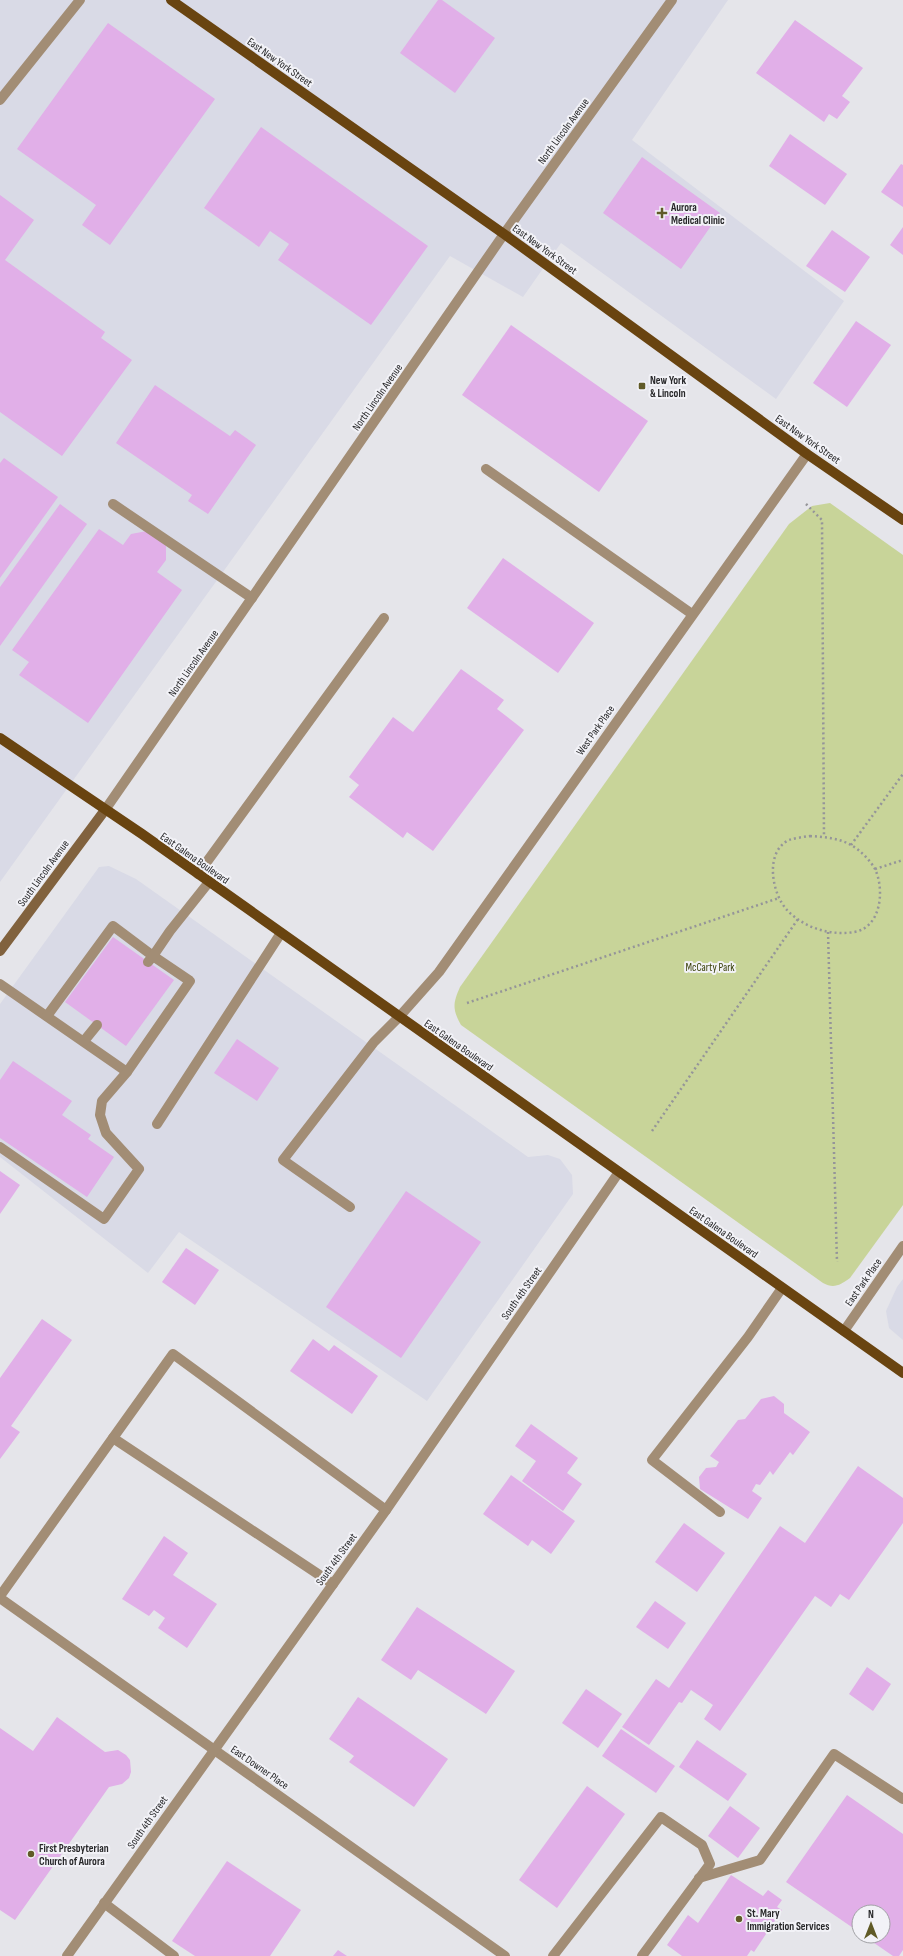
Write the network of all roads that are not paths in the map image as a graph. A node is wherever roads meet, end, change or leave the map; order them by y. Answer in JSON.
{"nodes":[{"id":1,"x":80,"y":0,"type":"edge"},
{"id":2,"x":172,"y":0,"type":"edge"},
{"id":3,"x":672,"y":0,"type":"edge"},
{"id":4,"x":0,"y":100,"type":"edge"},
{"id":5,"x":504,"y":234,"type":"junction"},
{"id":6,"x":807,"y":454,"type":"junction"},
{"id":7,"x":486,"y":469,"type":"dead end"},
{"id":8,"x":113,"y":504,"type":"dead end"},
{"id":9,"x":903,"y":520,"type":"edge"},
{"id":10,"x":252,"y":598,"type":"junction"},
{"id":11,"x":692,"y":614,"type":"junction"},
{"id":12,"x":384,"y":618,"type":"dead end"},
{"id":13,"x":0,"y":738,"type":"edge"},
{"id":14,"x":105,"y":810,"type":"junction"},
{"id":15,"x":198,"y":874,"type":"junction"},
{"id":16,"x":209,"y":882,"type":"junction"},
{"id":17,"x":281,"y":933,"type":"junction"},
{"id":18,"x":0,"y":951,"type":"edge"},
{"id":19,"x":151,"y":959,"type":"junction"},
{"id":20,"x":0,"y":984,"type":"edge"},
{"id":21,"x":47,"y":1016,"type":"junction"},
{"id":22,"x":399,"y":1017,"type":"junction"},
{"id":23,"x":98,"y":1025,"type":"dead end"},
{"id":24,"x":84,"y":1042,"type":"junction"},
{"id":25,"x":127,"y":1072,"type":"junction"},
{"id":26,"x":157,"y":1124,"type":"dead end"},
{"id":27,"x":0,"y":1147,"type":"edge"},
{"id":28,"x":619,"y":1172,"type":"junction"},
{"id":29,"x":350,"y":1207,"type":"dead end"},
{"id":30,"x":903,"y":1246,"type":"edge"},
{"id":31,"x":782,"y":1288,"type":"junction"},
{"id":32,"x":844,"y":1332,"type":"junction"},
{"id":33,"x":903,"y":1374,"type":"edge"},
{"id":34,"x":113,"y":1438,"type":"junction"},
{"id":35,"x":386,"y":1510,"type":"junction"},
{"id":36,"x":720,"y":1512,"type":"dead end"},
{"id":37,"x":333,"y":1584,"type":"junction"},
{"id":38,"x":0,"y":1597,"type":"edge"},
{"id":39,"x":214,"y":1749,"type":"junction"},
{"id":40,"x":903,"y":1799,"type":"edge"},
{"id":41,"x":700,"y":1878,"type":"junction"},
{"id":42,"x":104,"y":1903,"type":"junction"},
{"id":43,"x":67,"y":1956,"type":"edge"},
{"id":44,"x":174,"y":1956,"type":"edge"},
{"id":45,"x":505,"y":1956,"type":"edge"},
{"id":46,"x":553,"y":1956,"type":"edge"},
{"id":47,"x":642,"y":1956,"type":"edge"}],
"edges":[{"from":1,"to":4,"type":"street"},
{"from":2,"to":5,"type":"main road","name":"East New York Street"},
{"from":3,"to":5,"type":"street","name":"North Lincoln Avenue"},
{"from":5,"to":6,"type":"main road","name":"East New York Street"},
{"from":5,"to":10,"type":"street","name":"North Lincoln Avenue"},
{"from":6,"to":9,"type":"main road","name":"East New York Street"},
{"from":6,"to":11,"type":"street","name":"West Park Place"},
{"from":7,"to":11,"type":"street"},
{"from":8,"to":10,"type":"street"},
{"from":10,"to":14,"type":"street","name":"North Lincoln Avenue"},
{"from":11,"to":22,"type":"street","name":"West Park Place"},
{"from":12,"to":15,"type":"street"},
{"from":13,"to":14,"type":"main road","name":"East Galena Boulevard"},
{"from":14,"to":15,"type":"main road","name":"East Galena Boulevard"},
{"from":14,"to":18,"type":"street","name":"South Lincoln Avenue"},
{"from":15,"to":16,"type":"main road","name":"East Galena Boulevard"},
{"from":16,"to":17,"type":"main road","name":"East Galena Boulevard"},
{"from":16,"to":19,"type":"street"},
{"from":17,"to":22,"type":"main road","name":"East Galena Boulevard"},
{"from":17,"to":26,"type":"street"},
{"from":19,"to":21,"type":"street"},
{"from":19,"to":25,"type":"street"},
{"from":20,"to":21,"type":"street"},
{"from":21,"to":24,"type":"street"},
{"from":22,"to":28,"type":"main road","name":"East Galena Boulevard"},
{"from":22,"to":29,"type":"street","name":"West Park Place"},
{"from":23,"to":24,"type":"street"},
{"from":24,"to":25,"type":"street"},
{"from":25,"to":27,"type":"street"},
{"from":28,"to":31,"type":"main road","name":"East Galena Boulevard"},
{"from":28,"to":35,"type":"street","name":"South 4th Street"},
{"from":30,"to":32,"type":"street","name":"East Park Place"},
{"from":31,"to":32,"type":"main road","name":"East Galena Boulevard"},
{"from":31,"to":36,"type":"street"},
{"from":32,"to":33,"type":"main road","name":"East Galena Boulevard"},
{"from":34,"to":35,"type":"street"},
{"from":34,"to":37,"type":"street"},
{"from":34,"to":38,"type":"street"},
{"from":35,"to":37,"type":"street","name":"South 4th Street"},
{"from":37,"to":39,"type":"street","name":"South 4th Street"},
{"from":38,"to":39,"type":"street","name":"East Downer Place"},
{"from":39,"to":42,"type":"street","name":"South 4th Street"},
{"from":39,"to":45,"type":"street","name":"East Downer Place"},
{"from":40,"to":41,"type":"street"},
{"from":41,"to":46,"type":"street"},
{"from":41,"to":47,"type":"street"},
{"from":42,"to":43,"type":"street","name":"South 4th Street"},
{"from":42,"to":44,"type":"street"}]}
